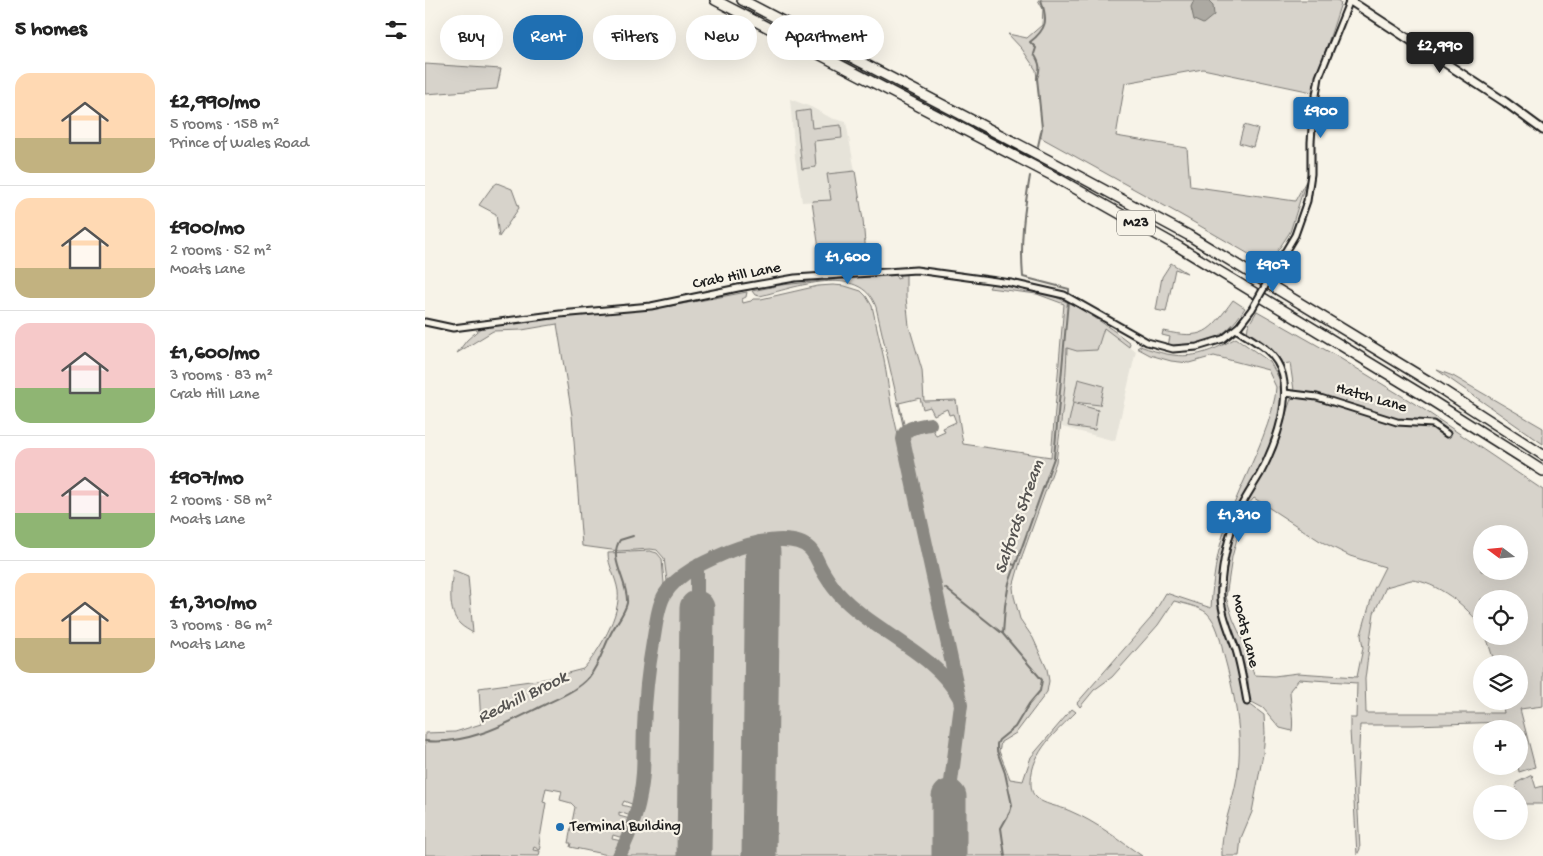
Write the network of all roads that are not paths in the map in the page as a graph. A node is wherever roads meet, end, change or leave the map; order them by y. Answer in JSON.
{"nodes":[{"id":1,"x":715,"y":0,"type":"edge"},
{"id":2,"x":742,"y":0,"type":"edge"},
{"id":3,"x":1349,"y":0,"type":"edge"},
{"id":4,"x":1543,"y":130,"type":"edge"},
{"id":5,"x":425,"y":322,"type":"edge"},
{"id":6,"x":1236,"y":329,"type":"junction"},
{"id":7,"x":1285,"y":394,"type":"junction"},
{"id":8,"x":1447,"y":434,"type":"dead end"},
{"id":9,"x":1543,"y":455,"type":"edge"},
{"id":10,"x":1543,"y":470,"type":"edge"},
{"id":11,"x":1247,"y":702,"type":"dead end"}],
"edges":[{"from":1,"to":10,"type":"highway","number":"M23"},
{"from":2,"to":9,"type":"highway","number":"M23"},
{"from":3,"to":4,"type":"street"},
{"from":3,"to":6,"type":"street","name":"Crab Hill Lane","bridge":true},
{"from":5,"to":6,"type":"street","name":"Crab Hill Lane"},
{"from":6,"to":7,"type":"street","name":"Moats Lane"},
{"from":7,"to":8,"type":"street","name":"Hatch Lane"},
{"from":7,"to":11,"type":"street","name":"Moats Lane"}]}
